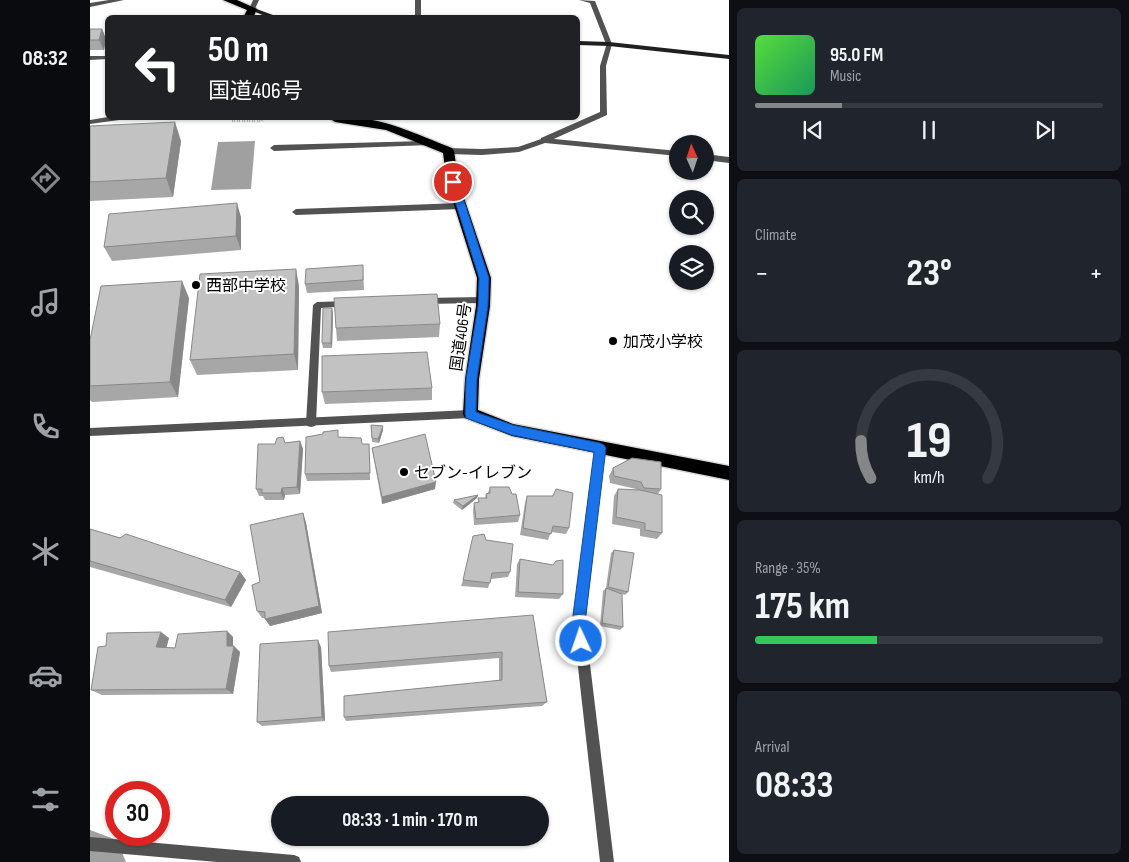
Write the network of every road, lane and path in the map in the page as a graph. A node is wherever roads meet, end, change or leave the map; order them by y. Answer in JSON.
{"nodes":[{"id":1,"x":121,"y":0,"type":"edge"},
{"id":2,"x":228,"y":0,"type":"edge"},
{"id":3,"x":418,"y":0,"type":"edge"},
{"id":4,"x":582,"y":0,"type":"edge"},
{"id":5,"x":90,"y":5,"type":"edge"},
{"id":6,"x":252,"y":9,"type":"edge"},
{"id":7,"x":269,"y":15,"type":"edge"},
{"id":8,"x":418,"y":15,"type":"edge"},
{"id":9,"x":580,"y":43,"type":"edge"},
{"id":10,"x":609,"y":44,"type":"junction"},
{"id":11,"x":729,"y":57,"type":"edge"},
{"id":12,"x":90,"y":58,"type":"edge"},
{"id":13,"x":105,"y":58,"type":"dead end"},
{"id":14,"x":105,"y":120,"type":"edge"},
{"id":15,"x":247,"y":120,"type":"edge"},
{"id":16,"x":362,"y":120,"type":"edge"},
{"id":17,"x":232,"y":121,"type":"dead end"},
{"id":18,"x":90,"y":122,"type":"edge"},
{"id":19,"x":544,"y":140,"type":"junction"},
{"id":20,"x":426,"y":143,"type":"junction"},
{"id":21,"x":274,"y":148,"type":"dead end"},
{"id":22,"x":448,"y":151,"type":"junction"},
{"id":23,"x":669,"y":153,"type":"edge"},
{"id":24,"x":714,"y":158,"type":"edge"},
{"id":25,"x":728,"y":159,"type":"edge"},
{"id":26,"x":461,"y":206,"type":"junction"},
{"id":27,"x":296,"y":212,"type":"dead end"},
{"id":28,"x":483,"y":300,"type":"junction"},
{"id":29,"x":415,"y":302,"type":"edge"},
{"id":30,"x":356,"y":304,"type":"edge"},
{"id":31,"x":470,"y":414,"type":"junction"},
{"id":32,"x":311,"y":423,"type":"junction"},
{"id":33,"x":90,"y":432,"type":"edge"},
{"id":34,"x":600,"y":448,"type":"junction"},
{"id":35,"x":729,"y":473,"type":"edge"},
{"id":36,"x":90,"y":844,"type":"edge"},
{"id":37,"x":294,"y":862,"type":"edge"},
{"id":38,"x":607,"y":862,"type":"edge"}],
"edges":[{"from":1,"to":5,"type":"street"},
{"from":2,"to":6,"type":"highway"},
{"from":3,"to":8,"type":"street"},
{"from":4,"to":10,"type":"street"},
{"from":6,"to":7,"type":"street"},
{"from":9,"to":10,"type":"street"},
{"from":10,"to":11,"type":"street"},
{"from":10,"to":19,"type":"street"},
{"from":12,"to":13,"type":"street"},
{"from":14,"to":18,"type":"street"},
{"from":15,"to":17,"type":"path"},
{"from":16,"to":20,"type":"highway"},
{"from":19,"to":22,"type":"street"},
{"from":19,"to":23,"type":"street"},
{"from":20,"to":21,"type":"street"},
{"from":20,"to":22,"type":"highway"},
{"from":22,"to":26,"type":"highway","name":"国道406号"},
{"from":24,"to":25,"type":"street"},
{"from":26,"to":27,"type":"street"},
{"from":26,"to":28,"type":"highway","name":"国道406号"},
{"from":28,"to":29,"type":"street"},
{"from":28,"to":31,"type":"highway","name":"国道406号"},
{"from":30,"to":32,"type":"street"},
{"from":31,"to":32,"type":"street"},
{"from":31,"to":34,"type":"highway"},
{"from":32,"to":33,"type":"street"},
{"from":34,"to":35,"type":"highway"},
{"from":34,"to":38,"type":"street"},
{"from":36,"to":37,"type":"street"}]}
